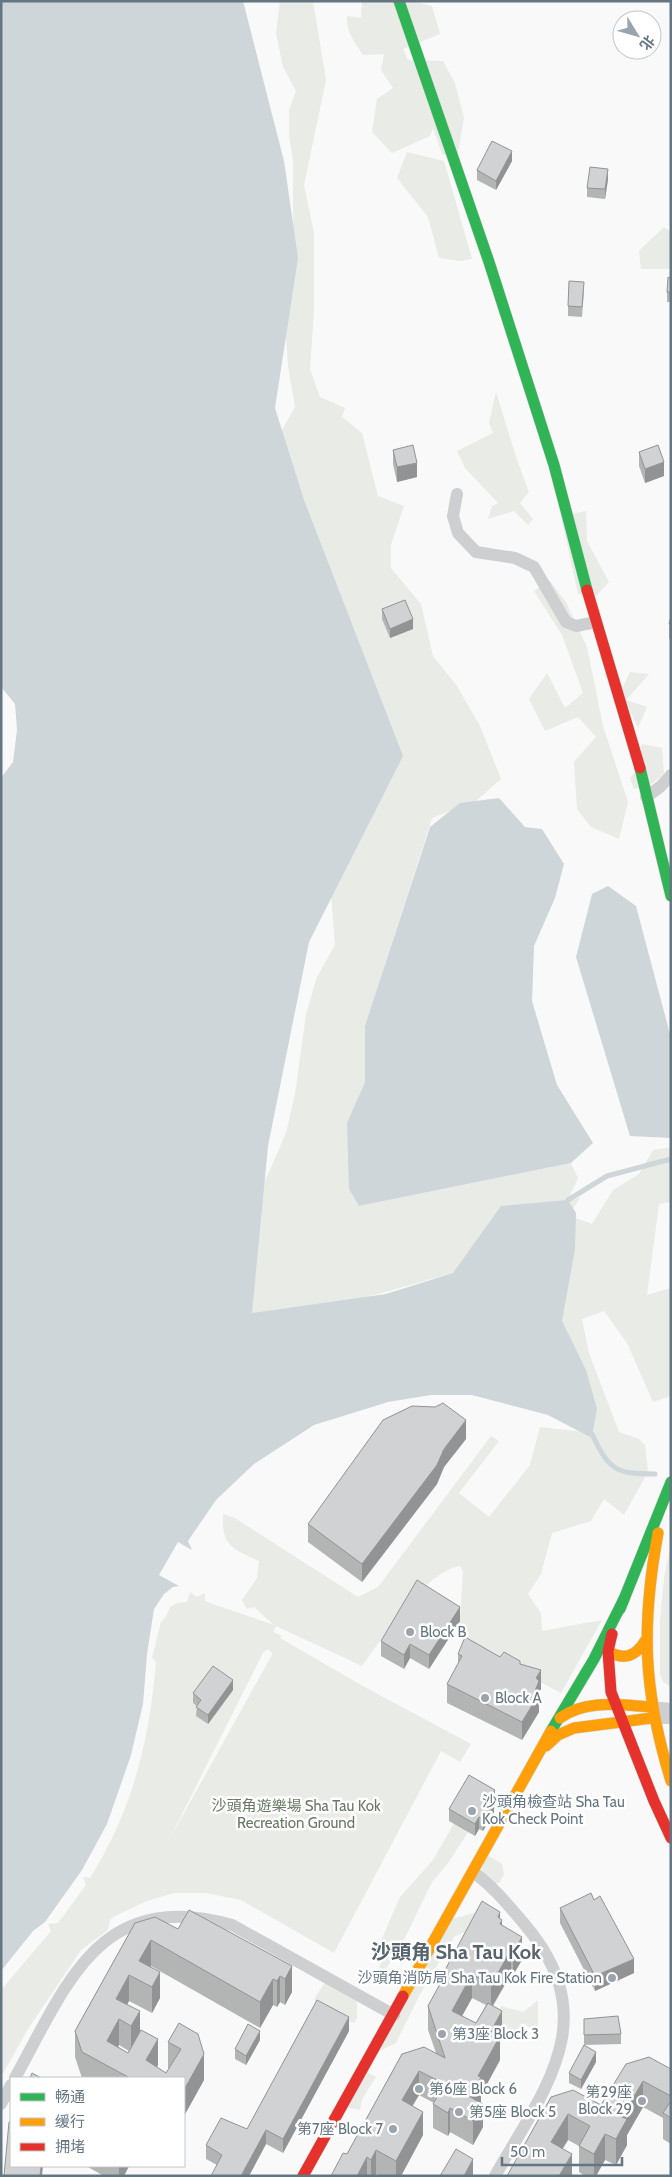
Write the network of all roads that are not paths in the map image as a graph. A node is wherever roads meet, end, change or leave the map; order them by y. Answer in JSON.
{"nodes":[{"id":1,"x":399,"y":1,"type":"edge"},
{"id":2,"x":457,"y":494,"type":"dead end"},
{"id":3,"x":596,"y":622,"type":"junction"},
{"id":4,"x":671,"y":775,"type":"edge"},
{"id":5,"x":646,"y":797,"type":"junction"},
{"id":6,"x":671,"y":896,"type":"edge"},
{"id":7,"x":671,"y":1483,"type":"edge"},
{"id":8,"x":624,"y":1599,"type":"junction"},
{"id":9,"x":644,"y":1641,"type":"junction"},
{"id":10,"x":608,"y":1651,"type":"junction"},
{"id":11,"x":616,"y":1706,"type":"junction"},
{"id":12,"x":671,"y":1709,"type":"edge"},
{"id":13,"x":651,"y":1712,"type":"junction"},
{"id":14,"x":671,"y":1718,"type":"edge"},
{"id":15,"x":622,"y":1721,"type":"junction"},
{"id":16,"x":555,"y":1724,"type":"junction"},
{"id":17,"x":540,"y":1752,"type":"junction"},
{"id":18,"x":671,"y":1781,"type":"edge"},
{"id":19,"x":671,"y":1838,"type":"edge"},
{"id":20,"x":473,"y":1872,"type":"junction"},
{"id":21,"x":394,"y":2015,"type":"junction"},
{"id":22,"x":16,"y":2077,"type":"edge"},
{"id":23,"x":10,"y":2088,"type":"edge"},
{"id":24,"x":1,"y":2104,"type":"edge"},
{"id":25,"x":303,"y":2176,"type":"edge"},
{"id":26,"x":495,"y":2176,"type":"edge"}],
"edges":[{"from":1,"to":3,"type":"main road"},
{"from":2,"to":3,"type":"street"},
{"from":3,"to":5,"type":"main road"},
{"from":4,"to":5,"type":"street"},
{"from":5,"to":6,"type":"main road"},
{"from":7,"to":8,"type":"main road"},
{"from":7,"to":9,"type":"main road"},
{"from":8,"to":10,"type":"main road"},
{"from":8,"to":16,"type":"main road"},
{"from":9,"to":10,"type":"main road"},
{"from":9,"to":13,"type":"main road"},
{"from":10,"to":11,"type":"main road"},
{"from":11,"to":13,"type":"main road"},
{"from":11,"to":15,"type":"main road"},
{"from":11,"to":16,"type":"main road"},
{"from":12,"to":13,"type":"street"},
{"from":13,"to":14,"type":"street"},
{"from":13,"to":15,"type":"main road"},
{"from":13,"to":18,"type":"main road"},
{"from":15,"to":17,"type":"main road"},
{"from":15,"to":19,"type":"main road"},
{"from":16,"to":17,"type":"main road"},
{"from":17,"to":20,"type":"main road"},
{"from":20,"to":21,"type":"main road"},
{"from":20,"to":26,"type":"street"},
{"from":21,"to":22,"type":"street"},
{"from":21,"to":25,"type":"main road"},
{"from":23,"to":24,"type":"street"}]}
